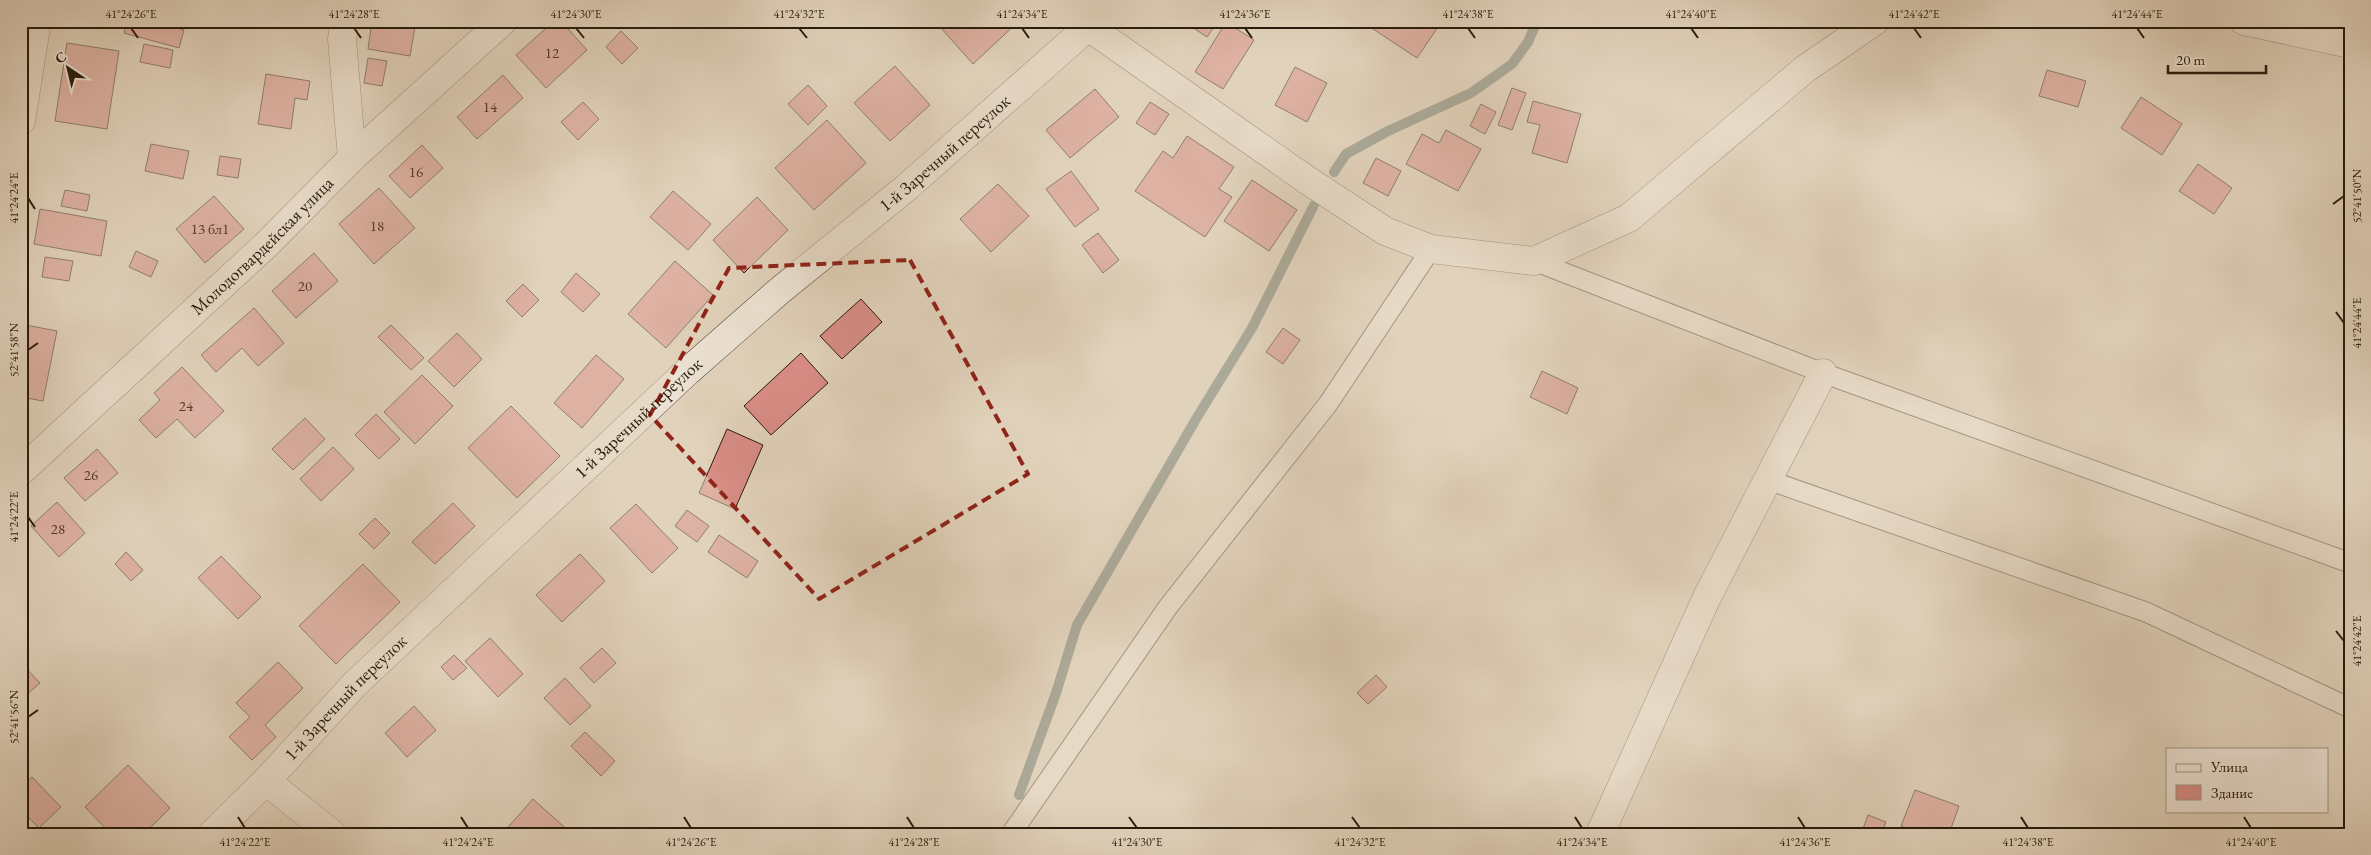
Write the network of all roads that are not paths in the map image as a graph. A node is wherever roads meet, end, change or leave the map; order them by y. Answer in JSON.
{"nodes":[{"id":1,"x":37,"y":21,"type":"edge"},
{"id":2,"x":345,"y":21,"type":"edge"},
{"id":3,"x":503,"y":21,"type":"edge"},
{"id":4,"x":1875,"y":21,"type":"edge"},
{"id":5,"x":2244,"y":21,"type":"edge"},
{"id":6,"x":1084,"y":24,"type":"edge"},
{"id":7,"x":2350,"y":44,"type":"edge"},
{"id":8,"x":21,"y":121,"type":"edge"},
{"id":9,"x":352,"y":158,"type":"junction"},
{"id":10,"x":1431,"y":249,"type":"junction"},
{"id":11,"x":1534,"y":260,"type":"junction"},
{"id":12,"x":1823,"y":373,"type":"junction"},
{"id":13,"x":21,"y":471,"type":"edge"},
{"id":14,"x":1768,"y":480,"type":"junction"},
{"id":15,"x":2350,"y":563,"type":"edge"},
{"id":16,"x":2350,"y":708,"type":"edge"},
{"id":17,"x":266,"y":781,"type":"junction"},
{"id":18,"x":212,"y":834,"type":"edge"},
{"id":19,"x":332,"y":834,"type":"edge"},
{"id":20,"x":1011,"y":834,"type":"edge"},
{"id":21,"x":1600,"y":834,"type":"edge"}],
"edges":[{"from":1,"to":8,"type":"street"},
{"from":2,"to":9,"type":"street"},
{"from":3,"to":9,"type":"street","name":"Молодогвардейская улица"},
{"from":4,"to":11,"type":"street"},
{"from":5,"to":7,"type":"street"},
{"from":6,"to":10,"type":"street"},
{"from":6,"to":17,"type":"street","name":"1-й Заречный переулок"},
{"from":9,"to":13,"type":"street","name":"Молодогвардейская улица"},
{"from":10,"to":11,"type":"street"},
{"from":10,"to":20,"type":"lane"},
{"from":11,"to":12,"type":"lane"},
{"from":12,"to":14,"type":"street"},
{"from":12,"to":15,"type":"lane"},
{"from":14,"to":16,"type":"lane"},
{"from":14,"to":21,"type":"street"},
{"from":17,"to":18,"type":"street","name":"1-й Заречный переулок"},
{"from":17,"to":19,"type":"street"}]}
